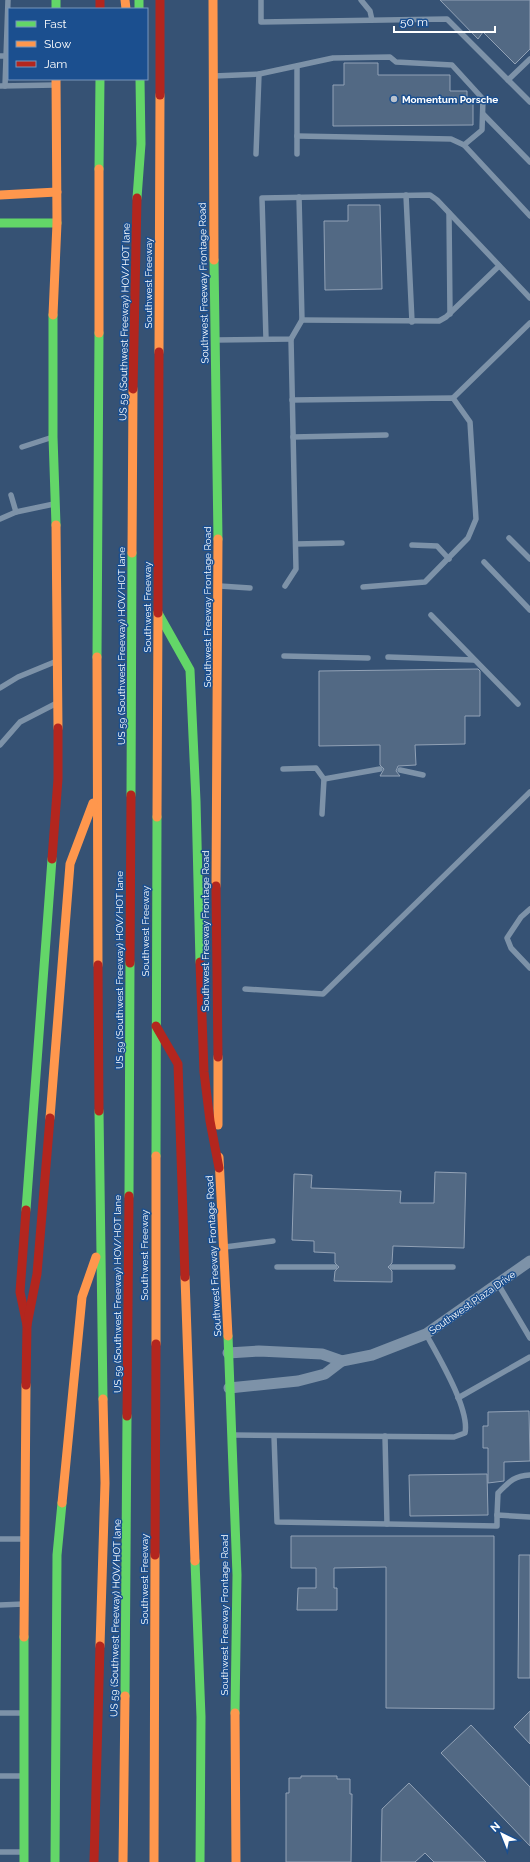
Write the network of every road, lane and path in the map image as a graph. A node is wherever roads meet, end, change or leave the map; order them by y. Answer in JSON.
{"nodes":[{"id":1,"x":8,"y":0,"type":"edge"},
{"id":2,"x":160,"y":0,"type":"edge"},
{"id":3,"x":213,"y":0,"type":"edge"},
{"id":4,"x":261,"y":0,"type":"edge"},
{"id":5,"x":361,"y":0,"type":"edge"},
{"id":6,"x":372,"y":20,"type":"junction"},
{"id":7,"x":3,"y":56,"type":"edge"},
{"id":8,"x":530,"y":59,"type":"edge"},
{"id":9,"x":298,"y":67,"type":"junction"},
{"id":10,"x":259,"y":74,"type":"junction"},
{"id":11,"x":213,"y":76,"type":"junction"},
{"id":12,"x":100,"y":80,"type":"edge"},
{"id":13,"x":140,"y":80,"type":"edge"},
{"id":14,"x":508,"y":80,"type":"junction"},
{"id":15,"x":56,"y":82,"type":"edge"},
{"id":16,"x":3,"y":86,"type":"edge"},
{"id":17,"x":130,"y":93,"type":"dead end"},
{"id":18,"x":530,"y":102,"type":"edge"},
{"id":19,"x":483,"y":114,"type":"junction"},
{"id":20,"x":297,"y":136,"type":"junction"},
{"id":21,"x":464,"y":145,"type":"junction"},
{"id":22,"x":256,"y":154,"type":"dead end"},
{"id":23,"x":297,"y":154,"type":"dead end"},
{"id":24,"x":530,"y":162,"type":"edge"},
{"id":25,"x":57,"y":192,"type":"junction"},
{"id":26,"x":0,"y":195,"type":"edge"},
{"id":27,"x":406,"y":195,"type":"junction"},
{"id":28,"x":299,"y":197,"type":"junction"},
{"id":29,"x":137,"y":203,"type":"junction"},
{"id":30,"x":449,"y":213,"type":"junction"},
{"id":31,"x":530,"y":216,"type":"edge"},
{"id":32,"x":0,"y":223,"type":"edge"},
{"id":33,"x":57,"y":223,"type":"junction"},
{"id":34,"x":499,"y":266,"type":"junction"},
{"id":35,"x":530,"y":298,"type":"edge"},
{"id":36,"x":450,"y":314,"type":"junction"},
{"id":37,"x":302,"y":320,"type":"junction"},
{"id":38,"x":412,"y":322,"type":"junction"},
{"id":39,"x":530,"y":323,"type":"edge"},
{"id":40,"x":266,"y":339,"type":"junction"},
{"id":41,"x":215,"y":340,"type":"junction"},
{"id":42,"x":291,"y":340,"type":"junction"},
{"id":43,"x":453,"y":398,"type":"junction"},
{"id":44,"x":292,"y":400,"type":"junction"},
{"id":45,"x":386,"y":435,"type":"dead end"},
{"id":46,"x":53,"y":437,"type":"junction"},
{"id":47,"x":293,"y":437,"type":"junction"},
{"id":48,"x":22,"y":447,"type":"dead end"},
{"id":49,"x":11,"y":495,"type":"dead end"},
{"id":50,"x":54,"y":504,"type":"junction"},
{"id":51,"x":16,"y":512,"type":"junction"},
{"id":52,"x":0,"y":519,"type":"edge"},
{"id":53,"x":509,"y":538,"type":"dead end"},
{"id":54,"x":342,"y":543,"type":"dead end"},
{"id":55,"x":296,"y":544,"type":"junction"},
{"id":56,"x":412,"y":545,"type":"dead end"},
{"id":57,"x":449,"y":559,"type":"junction"},
{"id":58,"x":530,"y":559,"type":"edge"},
{"id":59,"x":484,"y":562,"type":"dead end"},
{"id":60,"x":219,"y":586,"type":"junction"},
{"id":61,"x":285,"y":586,"type":"dead end"},
{"id":62,"x":363,"y":587,"type":"dead end"},
{"id":63,"x":250,"y":588,"type":"dead end"},
{"id":64,"x":530,"y":610,"type":"edge"},
{"id":65,"x":158,"y":613,"type":"junction"},
{"id":66,"x":430,"y":615,"type":"dead end"},
{"id":67,"x":284,"y":656,"type":"dead end"},
{"id":68,"x":388,"y":657,"type":"dead end"},
{"id":69,"x":368,"y":658,"type":"dead end"},
{"id":70,"x":474,"y":660,"type":"junction"},
{"id":71,"x":57,"y":661,"type":"junction"},
{"id":72,"x":1,"y":685,"type":"edge"},
{"id":73,"x":57,"y":703,"type":"junction"},
{"id":74,"x":518,"y":704,"type":"dead end"},
{"id":75,"x":0,"y":745,"type":"edge"},
{"id":76,"x":283,"y":769,"type":"dead end"},
{"id":77,"x":380,"y":769,"type":"dead end"},
{"id":78,"x":400,"y":770,"type":"dead end"},
{"id":79,"x":423,"y":775,"type":"dead end"},
{"id":80,"x":324,"y":779,"type":"junction"},
{"id":81,"x":530,"y":792,"type":"edge"},
{"id":82,"x":96,"y":795,"type":"junction"},
{"id":83,"x":322,"y":814,"type":"dead end"},
{"id":84,"x":530,"y":909,"type":"edge"},
{"id":85,"x":530,"y":968,"type":"edge"},
{"id":86,"x":245,"y":990,"type":"dead end"},
{"id":87,"x":156,"y":1025,"type":"junction"},
{"id":88,"x":220,"y":1168,"type":"junction"},
{"id":89,"x":273,"y":1241,"type":"dead end"},
{"id":90,"x":100,"y":1244,"type":"junction"},
{"id":91,"x":225,"y":1247,"type":"junction"},
{"id":92,"x":530,"y":1260,"type":"edge"},
{"id":93,"x":277,"y":1266,"type":"dead end"},
{"id":94,"x":335,"y":1267,"type":"dead end"},
{"id":95,"x":392,"y":1267,"type":"dead end"},
{"id":96,"x":453,"y":1267,"type":"dead end"},
{"id":97,"x":498,"y":1284,"type":"junction"},
{"id":98,"x":27,"y":1325,"type":"junction"},
{"id":99,"x":426,"y":1334,"type":"junction"},
{"id":100,"x":530,"y":1338,"type":"edge"},
{"id":101,"x":228,"y":1353,"type":"junction"},
{"id":102,"x":530,"y":1357,"type":"edge"},
{"id":103,"x":342,"y":1361,"type":"junction"},
{"id":104,"x":229,"y":1388,"type":"junction"},
{"id":105,"x":458,"y":1398,"type":"junction"},
{"id":106,"x":231,"y":1435,"type":"junction"},
{"id":107,"x":274,"y":1436,"type":"junction"},
{"id":108,"x":385,"y":1436,"type":"junction"},
{"id":109,"x":530,"y":1475,"type":"edge"},
{"id":110,"x":497,"y":1515,"type":"junction"},
{"id":111,"x":530,"y":1516,"type":"edge"},
{"id":112,"x":387,"y":1524,"type":"junction"},
{"id":113,"x":0,"y":1539,"type":"edge"},
{"id":114,"x":25,"y":1539,"type":"junction"},
{"id":115,"x":24,"y":1604,"type":"junction"},
{"id":116,"x":0,"y":1605,"type":"edge"},
{"id":117,"x":0,"y":1713,"type":"edge"},
{"id":118,"x":23,"y":1713,"type":"junction"},
{"id":119,"x":201,"y":1717,"type":"junction"},
{"id":120,"x":0,"y":1776,"type":"edge"},
{"id":121,"x":24,"y":1776,"type":"junction"},
{"id":122,"x":0,"y":1852,"type":"edge"},
{"id":123,"x":24,"y":1852,"type":"junction"},
{"id":124,"x":24,"y":1862,"type":"edge"},
{"id":125,"x":55,"y":1862,"type":"edge"},
{"id":126,"x":94,"y":1862,"type":"edge"},
{"id":127,"x":123,"y":1862,"type":"edge"},
{"id":128,"x":154,"y":1862,"type":"edge"},
{"id":129,"x":200,"y":1862,"type":"edge"},
{"id":130,"x":209,"y":1862,"type":"edge"},
{"id":131,"x":236,"y":1862,"type":"edge"}],
"edges":[{"from":1,"to":7,"type":"lane"},
{"from":2,"to":65,"type":"main road","name":"Southwest Freeway"},
{"from":3,"to":11,"type":"main road","name":"Southwest Freeway Frontage Road"},
{"from":4,"to":6,"type":"lane"},
{"from":5,"to":6,"type":"lane"},
{"from":6,"to":14,"type":"lane"},
{"from":7,"to":16,"type":"lane"},
{"from":8,"to":14,"type":"lane"},
{"from":9,"to":10,"type":"lane"},
{"from":9,"to":19,"type":"lane"},
{"from":9,"to":20,"type":"lane"},
{"from":10,"to":11,"type":"lane"},
{"from":10,"to":22,"type":"lane"},
{"from":11,"to":41,"type":"main road","name":"Southwest Freeway Frontage Road"},
{"from":12,"to":82,"type":"main road"},
{"from":13,"to":29,"type":"main road","name":"US 59 (Southwest Freeway) HOV/HOT lane"},
{"from":14,"to":18,"type":"lane"},
{"from":15,"to":16,"type":"lane"},
{"from":15,"to":25,"type":"main road"},
{"from":17,"to":29,"type":"main road"},
{"from":19,"to":21,"type":"lane"},
{"from":19,"to":24,"type":"lane"},
{"from":20,"to":21,"type":"lane"},
{"from":20,"to":23,"type":"lane"},
{"from":21,"to":31,"type":"lane"},
{"from":25,"to":26,"type":"main road"},
{"from":25,"to":33,"type":"main road"},
{"from":27,"to":28,"type":"lane"},
{"from":27,"to":30,"type":"lane"},
{"from":27,"to":38,"type":"lane"},
{"from":28,"to":37,"type":"lane"},
{"from":28,"to":40,"type":"lane"},
{"from":29,"to":127,"type":"main road","name":"US 59 (Southwest Freeway) HOV/HOT lane"},
{"from":30,"to":34,"type":"lane"},
{"from":30,"to":36,"type":"lane"},
{"from":32,"to":33,"type":"main road"},
{"from":33,"to":46,"type":"main road"},
{"from":34,"to":35,"type":"lane"},
{"from":34,"to":36,"type":"lane"},
{"from":36,"to":38,"type":"lane"},
{"from":37,"to":38,"type":"lane"},
{"from":37,"to":42,"type":"lane"},
{"from":39,"to":43,"type":"lane"},
{"from":40,"to":41,"type":"lane"},
{"from":40,"to":42,"type":"lane"},
{"from":41,"to":60,"type":"main road","name":"Southwest Freeway Frontage Road"},
{"from":42,"to":44,"type":"lane"},
{"from":43,"to":44,"type":"lane"},
{"from":43,"to":57,"type":"lane"},
{"from":44,"to":47,"type":"lane"},
{"from":45,"to":47,"type":"lane"},
{"from":46,"to":48,"type":"lane"},
{"from":46,"to":50,"type":"main road"},
{"from":47,"to":55,"type":"lane"},
{"from":49,"to":51,"type":"lane"},
{"from":50,"to":51,"type":"lane"},
{"from":50,"to":71,"type":"main road"},
{"from":51,"to":52,"type":"lane"},
{"from":53,"to":58,"type":"lane"},
{"from":54,"to":55,"type":"lane"},
{"from":55,"to":61,"type":"lane"},
{"from":56,"to":57,"type":"lane"},
{"from":57,"to":62,"type":"lane"},
{"from":59,"to":64,"type":"lane"},
{"from":60,"to":63,"type":"lane"},
{"from":60,"to":88,"type":"main road","name":"Southwest Freeway Frontage Road"},
{"from":65,"to":87,"type":"main road","name":"Southwest Freeway"},
{"from":65,"to":88,"type":"main road"},
{"from":66,"to":70,"type":"lane"},
{"from":67,"to":69,"type":"lane"},
{"from":68,"to":70,"type":"lane"},
{"from":70,"to":74,"type":"lane"},
{"from":71,"to":72,"type":"lane"},
{"from":71,"to":73,"type":"main road"},
{"from":73,"to":75,"type":"lane"},
{"from":73,"to":98,"type":"main road"},
{"from":76,"to":80,"type":"lane"},
{"from":77,"to":80,"type":"lane"},
{"from":78,"to":79,"type":"lane"},
{"from":80,"to":83,"type":"lane"},
{"from":81,"to":86,"type":"lane"},
{"from":82,"to":90,"type":"main road"},
{"from":82,"to":98,"type":"main road"},
{"from":84,"to":85,"type":"lane"},
{"from":87,"to":119,"type":"main road"},
{"from":87,"to":128,"type":"main road","name":"Southwest Freeway"},
{"from":88,"to":91,"type":"main road","name":"Southwest Freeway Frontage Road"},
{"from":89,"to":91,"type":"lane"},
{"from":90,"to":125,"type":"main road"},
{"from":90,"to":126,"type":"main road"},
{"from":91,"to":101,"type":"main road","name":"Southwest Freeway Frontage Road"},
{"from":92,"to":97,"type":"street","name":"Southwest Plaza Drive"},
{"from":93,"to":94,"type":"lane"},
{"from":95,"to":96,"type":"lane"},
{"from":97,"to":99,"type":"street","name":"Southwest Plaza Drive"},
{"from":97,"to":100,"type":"lane"},
{"from":98,"to":114,"type":"main road"},
{"from":99,"to":103,"type":"street","name":"Southwest Plaza Drive"},
{"from":99,"to":105,"type":"lane"},
{"from":101,"to":103,"type":"street"},
{"from":101,"to":104,"type":"main road","name":"Southwest Freeway Frontage Road"},
{"from":102,"to":105,"type":"lane"},
{"from":103,"to":104,"type":"street","name":"Southwest Plaza Drive"},
{"from":104,"to":106,"type":"main road","name":"Southwest Freeway Frontage Road"},
{"from":105,"to":108,"type":"lane"},
{"from":106,"to":107,"type":"lane"},
{"from":106,"to":131,"type":"main road","name":"Southwest Freeway Frontage Road"},
{"from":107,"to":108,"type":"lane"},
{"from":107,"to":112,"type":"lane"},
{"from":108,"to":112,"type":"lane"},
{"from":109,"to":110,"type":"lane"},
{"from":110,"to":111,"type":"lane"},
{"from":110,"to":112,"type":"lane"},
{"from":113,"to":114,"type":"lane"},
{"from":114,"to":115,"type":"main road"},
{"from":115,"to":116,"type":"lane"},
{"from":115,"to":118,"type":"main road"},
{"from":117,"to":118,"type":"lane"},
{"from":118,"to":121,"type":"main road"},
{"from":119,"to":129,"type":"main road"},
{"from":119,"to":130,"type":"main road"},
{"from":120,"to":121,"type":"lane"},
{"from":121,"to":123,"type":"main road"},
{"from":122,"to":123,"type":"lane"},
{"from":123,"to":124,"type":"main road"}]}
